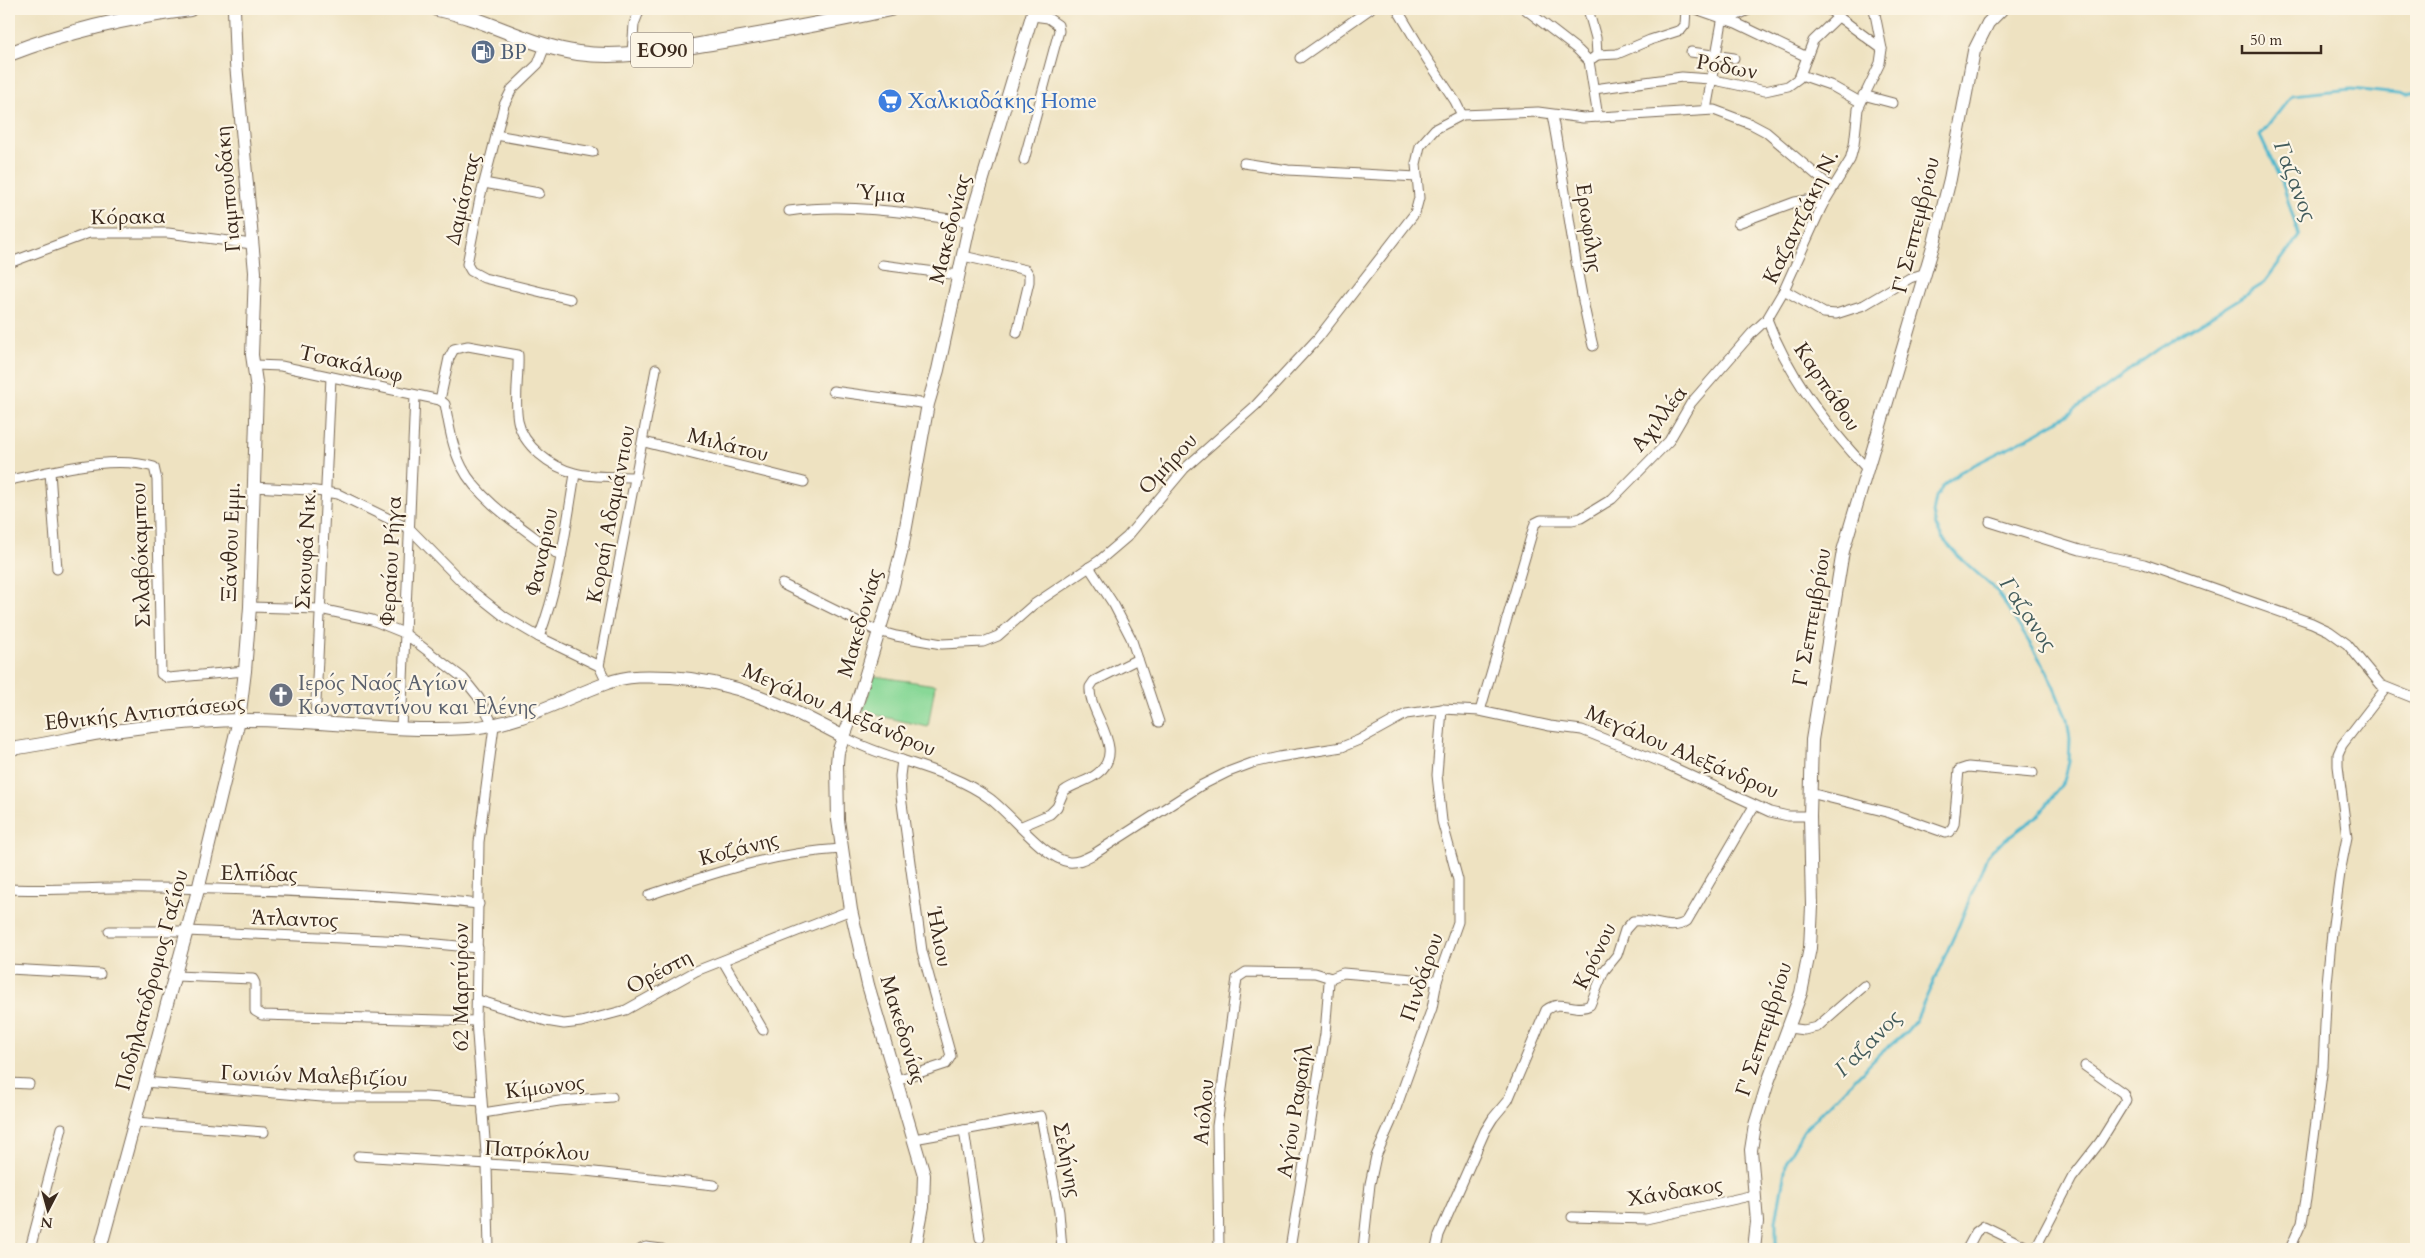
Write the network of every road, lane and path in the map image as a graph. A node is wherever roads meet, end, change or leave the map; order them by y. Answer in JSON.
{"nodes":[{"id":1,"x":190,"y":9,"type":"edge"},
{"id":2,"x":234,"y":9,"type":"edge"},
{"id":3,"x":437,"y":9,"type":"edge"},
{"id":4,"x":640,"y":9,"type":"edge"},
{"id":5,"x":890,"y":9,"type":"edge"},
{"id":6,"x":1370,"y":9,"type":"edge"},
{"id":7,"x":1397,"y":9,"type":"edge"},
{"id":8,"x":1525,"y":9,"type":"edge"},
{"id":9,"x":1588,"y":9,"type":"edge"},
{"id":10,"x":1686,"y":9,"type":"edge"},
{"id":11,"x":1696,"y":9,"type":"edge"},
{"id":12,"x":1751,"y":9,"type":"edge"},
{"id":13,"x":1828,"y":9,"type":"edge"},
{"id":14,"x":1874,"y":9,"type":"edge"},
{"id":15,"x":1994,"y":11,"type":"edge"},
{"id":16,"x":144,"y":12,"type":"edge"},
{"id":17,"x":1034,"y":12,"type":"edge"},
{"id":18,"x":1838,"y":17,"type":"junction"},
{"id":19,"x":1725,"y":19,"type":"junction"},
{"id":20,"x":546,"y":46,"type":"junction"},
{"id":21,"x":1882,"y":49,"type":"junction"},
{"id":22,"x":1691,"y":52,"type":"dead end"},
{"id":23,"x":632,"y":53,"type":"junction"},
{"id":24,"x":9,"y":54,"type":"edge"},
{"id":25,"x":1715,"y":54,"type":"junction"},
{"id":26,"x":1598,"y":55,"type":"junction"},
{"id":27,"x":1807,"y":57,"type":"junction"},
{"id":28,"x":1300,"y":58,"type":"dead end"},
{"id":29,"x":1734,"y":58,"type":"dead end"},
{"id":30,"x":1589,"y":61,"type":"junction"},
{"id":31,"x":1801,"y":75,"type":"junction"},
{"id":32,"x":1710,"y":79,"type":"junction"},
{"id":33,"x":1594,"y":89,"type":"junction"},
{"id":34,"x":1862,"y":99,"type":"junction"},
{"id":35,"x":1893,"y":103,"type":"dead end"},
{"id":36,"x":1706,"y":110,"type":"junction"},
{"id":37,"x":1462,"y":115,"type":"junction"},
{"id":38,"x":1552,"y":115,"type":"junction"},
{"id":39,"x":1598,"y":117,"type":"junction"},
{"id":40,"x":496,"y":135,"type":"junction"},
{"id":41,"x":592,"y":152,"type":"dead end"},
{"id":42,"x":1024,"y":160,"type":"dead end"},
{"id":43,"x":1244,"y":163,"type":"dead end"},
{"id":44,"x":1417,"y":177,"type":"junction"},
{"id":45,"x":484,"y":183,"type":"junction"},
{"id":46,"x":1832,"y":188,"type":"junction"},
{"id":47,"x":539,"y":193,"type":"dead end"},
{"id":48,"x":1822,"y":206,"type":"junction"},
{"id":49,"x":789,"y":210,"type":"dead end"},
{"id":50,"x":970,"y":222,"type":"junction"},
{"id":51,"x":1738,"y":223,"type":"dead end"},
{"id":52,"x":252,"y":244,"type":"junction"},
{"id":53,"x":963,"y":256,"type":"junction"},
{"id":54,"x":9,"y":263,"type":"edge"},
{"id":55,"x":882,"y":265,"type":"dead end"},
{"id":56,"x":1926,"y":273,"type":"junction"},
{"id":57,"x":958,"y":275,"type":"junction"},
{"id":58,"x":1784,"y":290,"type":"junction"},
{"id":59,"x":570,"y":299,"type":"dead end"},
{"id":60,"x":1768,"y":319,"type":"junction"},
{"id":61,"x":1016,"y":333,"type":"dead end"},
{"id":62,"x":1593,"y":346,"type":"dead end"},
{"id":63,"x":254,"y":365,"type":"junction"},
{"id":64,"x":656,"y":369,"type":"dead end"},
{"id":65,"x":331,"y":377,"type":"junction"},
{"id":66,"x":834,"y":391,"type":"dead end"},
{"id":67,"x":415,"y":396,"type":"junction"},
{"id":68,"x":440,"y":400,"type":"junction"},
{"id":69,"x":928,"y":404,"type":"junction"},
{"id":70,"x":644,"y":442,"type":"junction"},
{"id":71,"x":1867,"y":469,"type":"junction"},
{"id":72,"x":50,"y":472,"type":"junction"},
{"id":73,"x":575,"y":474,"type":"junction"},
{"id":74,"x":636,"y":477,"type":"junction"},
{"id":75,"x":9,"y":480,"type":"edge"},
{"id":76,"x":804,"y":482,"type":"dead end"},
{"id":77,"x":253,"y":487,"type":"junction"},
{"id":78,"x":326,"y":492,"type":"junction"},
{"id":79,"x":1990,"y":522,"type":"dead end"},
{"id":80,"x":410,"y":529,"type":"junction"},
{"id":81,"x":561,"y":557,"type":"junction"},
{"id":82,"x":1089,"y":567,"type":"junction"},
{"id":83,"x":57,"y":569,"type":"dead end"},
{"id":84,"x":782,"y":584,"type":"dead end"},
{"id":85,"x":250,"y":607,"type":"junction"},
{"id":86,"x":320,"y":610,"type":"junction"},
{"id":87,"x":880,"y":631,"type":"junction"},
{"id":88,"x":404,"y":633,"type":"junction"},
{"id":89,"x":539,"y":637,"type":"junction"},
{"id":90,"x":1138,"y":658,"type":"junction"},
{"id":91,"x":599,"y":666,"type":"junction"},
{"id":92,"x":245,"y":670,"type":"junction"},
{"id":93,"x":607,"y":683,"type":"junction"},
{"id":94,"x":2386,"y":688,"type":"junction"},
{"id":95,"x":2416,"y":699,"type":"edge"},
{"id":96,"x":1442,"y":709,"type":"junction"},
{"id":97,"x":1480,"y":711,"type":"junction"},
{"id":98,"x":239,"y":720,"type":"junction"},
{"id":99,"x":315,"y":722,"type":"junction"},
{"id":100,"x":1159,"y":722,"type":"dead end"},
{"id":101,"x":494,"y":726,"type":"junction"},
{"id":102,"x":401,"y":728,"type":"junction"},
{"id":103,"x":844,"y":737,"type":"junction"},
{"id":104,"x":9,"y":749,"type":"edge"},
{"id":105,"x":902,"y":760,"type":"junction"},
{"id":106,"x":2033,"y":773,"type":"dead end"},
{"id":107,"x":1810,"y":793,"type":"junction"},
{"id":108,"x":1754,"y":806,"type":"junction"},
{"id":109,"x":1810,"y":816,"type":"junction"},
{"id":110,"x":1022,"y":826,"type":"junction"},
{"id":111,"x":841,"y":849,"type":"junction"},
{"id":112,"x":9,"y":889,"type":"edge"},
{"id":113,"x":198,"y":890,"type":"junction"},
{"id":114,"x":649,"y":895,"type":"dead end"},
{"id":115,"x":479,"y":904,"type":"junction"},
{"id":116,"x":851,"y":910,"type":"junction"},
{"id":117,"x":109,"y":931,"type":"dead end"},
{"id":118,"x":187,"y":931,"type":"junction"},
{"id":119,"x":478,"y":948,"type":"junction"},
{"id":120,"x":723,"y":961,"type":"junction"},
{"id":121,"x":9,"y":969,"type":"edge"},
{"id":122,"x":100,"y":974,"type":"dead end"},
{"id":123,"x":175,"y":976,"type":"junction"},
{"id":124,"x":1331,"y":978,"type":"junction"},
{"id":125,"x":1437,"y":981,"type":"junction"},
{"id":126,"x":1864,"y":986,"type":"dead end"},
{"id":127,"x":478,"y":1000,"type":"junction"},
{"id":128,"x":476,"y":1022,"type":"junction"},
{"id":129,"x":1789,"y":1028,"type":"junction"},
{"id":130,"x":763,"y":1030,"type":"dead end"},
{"id":131,"x":2085,"y":1066,"type":"dead end"},
{"id":132,"x":897,"y":1080,"type":"junction"},
{"id":133,"x":146,"y":1082,"type":"junction"},
{"id":134,"x":9,"y":1083,"type":"edge"},
{"id":135,"x":29,"y":1084,"type":"dead end"},
{"id":136,"x":612,"y":1097,"type":"dead end"},
{"id":137,"x":481,"y":1101,"type":"junction"},
{"id":138,"x":483,"y":1113,"type":"junction"},
{"id":139,"x":135,"y":1122,"type":"junction"},
{"id":140,"x":62,"y":1128,"type":"dead end"},
{"id":141,"x":964,"y":1130,"type":"junction"},
{"id":142,"x":264,"y":1132,"type":"dead end"},
{"id":143,"x":914,"y":1139,"type":"junction"},
{"id":144,"x":358,"y":1156,"type":"dead end"},
{"id":145,"x":487,"y":1166,"type":"junction"},
{"id":146,"x":714,"y":1185,"type":"dead end"},
{"id":147,"x":1754,"y":1195,"type":"junction"},
{"id":148,"x":1572,"y":1217,"type":"dead end"},
{"id":149,"x":980,"y":1238,"type":"dead end"},
{"id":150,"x":30,"y":1249,"type":"edge"},
{"id":151,"x":100,"y":1249,"type":"edge"},
{"id":152,"x":489,"y":1249,"type":"edge"},
{"id":153,"x":641,"y":1249,"type":"edge"},
{"id":154,"x":662,"y":1249,"type":"edge"},
{"id":155,"x":916,"y":1249,"type":"edge"},
{"id":156,"x":1062,"y":1249,"type":"edge"},
{"id":157,"x":1219,"y":1249,"type":"edge"},
{"id":158,"x":1290,"y":1249,"type":"edge"},
{"id":159,"x":1363,"y":1249,"type":"edge"},
{"id":160,"x":1436,"y":1249,"type":"edge"},
{"id":161,"x":1754,"y":1249,"type":"edge"},
{"id":162,"x":1967,"y":1249,"type":"edge"},
{"id":163,"x":2033,"y":1249,"type":"edge"},
{"id":164,"x":2290,"y":1249,"type":"edge"}],
"edges":[{"from":1,"to":16,"type":"main road"},
{"from":2,"to":52,"type":"street","name":"Γιαμπουδάκη"},
{"from":3,"to":20,"type":"main road","number":"ΕΟ90"},
{"from":4,"to":23,"type":"street"},
{"from":5,"to":23,"type":"main road","number":"ΕΟ90"},
{"from":6,"to":28,"type":"street"},
{"from":7,"to":37,"type":"street"},
{"from":8,"to":30,"type":"street"},
{"from":9,"to":26,"type":"street"},
{"from":10,"to":26,"type":"street"},
{"from":11,"to":19,"type":"street"},
{"from":12,"to":19,"type":"street"},
{"from":13,"to":18,"type":"street"},
{"from":14,"to":21,"type":"street"},
{"from":15,"to":56,"type":"street","name":"Γ' Σεπτεμβρίου"},
{"from":16,"to":24,"type":"main road"},
{"from":17,"to":42,"type":"street"},
{"from":17,"to":50,"type":"street","name":"Μακεδονίας"},
{"from":18,"to":21,"type":"street"},
{"from":18,"to":27,"type":"street"},
{"from":19,"to":25,"type":"street"},
{"from":19,"to":27,"type":"street"},
{"from":20,"to":23,"type":"main road","number":"ΕΟ90"},
{"from":20,"to":40,"type":"street","name":"Δαμάστας"},
{"from":21,"to":34,"type":"street","name":"Καζαντζάκη Ν."},
{"from":22,"to":25,"type":"street"},
{"from":25,"to":29,"type":"street"},
{"from":25,"to":32,"type":"street"},
{"from":26,"to":30,"type":"street"},
{"from":27,"to":31,"type":"street"},
{"from":30,"to":33,"type":"street"},
{"from":31,"to":32,"type":"street","name":"Ρόδων"},
{"from":31,"to":34,"type":"street"},
{"from":32,"to":33,"type":"street","name":"Ρόδων"},
{"from":32,"to":36,"type":"street"},
{"from":33,"to":39,"type":"street"},
{"from":34,"to":35,"type":"street"},
{"from":34,"to":46,"type":"street","name":"Καζαντζάκη Ν."},
{"from":36,"to":39,"type":"street"},
{"from":36,"to":46,"type":"street"},
{"from":37,"to":38,"type":"street"},
{"from":37,"to":44,"type":"street","name":"Ομήρου"},
{"from":38,"to":39,"type":"street"},
{"from":38,"to":62,"type":"street","name":"Ερωφίλης"},
{"from":40,"to":41,"type":"street"},
{"from":40,"to":45,"type":"street","name":"Δαμάστας"},
{"from":43,"to":44,"type":"street"},
{"from":44,"to":82,"type":"street","name":"Ομήρου"},
{"from":45,"to":47,"type":"street"},
{"from":45,"to":59,"type":"street","name":"Δαμάστας"},
{"from":46,"to":48,"type":"street","name":"Καζαντζάκη Ν."},
{"from":48,"to":51,"type":"street"},
{"from":48,"to":58,"type":"street","name":"Καζαντζάκη Ν."},
{"from":49,"to":50,"type":"street","name":"Ύμια"},
{"from":50,"to":53,"type":"street","name":"Μακεδονίας"},
{"from":52,"to":54,"type":"street","name":"Κόρακα"},
{"from":52,"to":63,"type":"street","name":"Γιαμπουδάκη"},
{"from":53,"to":57,"type":"street","name":"Μακεδονίας"},
{"from":53,"to":61,"type":"street"},
{"from":55,"to":57,"type":"street"},
{"from":56,"to":58,"type":"street"},
{"from":56,"to":71,"type":"street","name":"Γ' Σεπτεμβρίου"},
{"from":57,"to":69,"type":"street","name":"Μακεδονίας"},
{"from":58,"to":60,"type":"street","name":"Καζαντζάκη Ν."},
{"from":60,"to":71,"type":"street","name":"Καρπάθου"},
{"from":60,"to":97,"type":"street","name":"Αχιλλέα"},
{"from":63,"to":65,"type":"street","name":"Τσακάλωφ"},
{"from":63,"to":77,"type":"street","name":"Ξάνθου Εμμ."},
{"from":64,"to":70,"type":"street","name":"Κοραή Αδαμάντιου"},
{"from":65,"to":67,"type":"street","name":"Τσακάλωφ"},
{"from":65,"to":78,"type":"street","name":"Σκουφά Νικ."},
{"from":66,"to":69,"type":"street"},
{"from":67,"to":68,"type":"street","name":"Τσακάλωφ"},
{"from":67,"to":80,"type":"street","name":"Φεραίου Ρήγα"},
{"from":68,"to":73,"type":"street"},
{"from":68,"to":81,"type":"street"},
{"from":69,"to":87,"type":"street","name":"Μακεδονίας"},
{"from":70,"to":74,"type":"street","name":"Κοραή Αδαμάντιου"},
{"from":70,"to":76,"type":"street","name":"Μιλάτου"},
{"from":71,"to":107,"type":"street","name":"Γ' Σεπτεμβρίου"},
{"from":72,"to":75,"type":"street","name":"Σκλαβόκαμπου"},
{"from":72,"to":83,"type":"street"},
{"from":72,"to":92,"type":"street","name":"Σκλαβόκαμπου"},
{"from":73,"to":74,"type":"street"},
{"from":73,"to":81,"type":"street","name":"Φαναρίου"},
{"from":74,"to":91,"type":"street","name":"Κοραή Αδαμάντιου"},
{"from":77,"to":78,"type":"street"},
{"from":77,"to":85,"type":"street","name":"Ξάνθου Εμμ."},
{"from":78,"to":80,"type":"street"},
{"from":78,"to":86,"type":"street","name":"Σκουφά Νικ."},
{"from":79,"to":94,"type":"street"},
{"from":80,"to":88,"type":"street","name":"Φεραίου Ρήγα"},
{"from":80,"to":89,"type":"street"},
{"from":81,"to":89,"type":"street","name":"Φαναρίου"},
{"from":82,"to":87,"type":"street","name":"Ομήρου"},
{"from":82,"to":90,"type":"street"},
{"from":84,"to":87,"type":"street","name":"Ομήρου"},
{"from":85,"to":86,"type":"street"},
{"from":85,"to":92,"type":"street","name":"Ξάνθου Εμμ."},
{"from":86,"to":88,"type":"street"},
{"from":86,"to":99,"type":"street","name":"Σκουφά Νικ."},
{"from":87,"to":103,"type":"street","name":"Μακεδονίας"},
{"from":88,"to":101,"type":"street"},
{"from":88,"to":102,"type":"street","name":"Φεραίου Ρήγα"},
{"from":89,"to":91,"type":"street"},
{"from":90,"to":100,"type":"street"},
{"from":90,"to":110,"type":"street"},
{"from":91,"to":93,"type":"street"},
{"from":92,"to":98,"type":"street","name":"Ξάνθου Εμμ."},
{"from":93,"to":101,"type":"street","name":"Εθνικής Αντιστάσεως"},
{"from":93,"to":103,"type":"street","name":"Μεγάλου Αλεξάνδρου"},
{"from":94,"to":95,"type":"street"},
{"from":94,"to":164,"type":"street"},
{"from":96,"to":97,"type":"street","name":"Μεγάλου Αλεξάνδρου"},
{"from":96,"to":110,"type":"street","name":"Μεγάλου Αλεξάνδρου"},
{"from":96,"to":125,"type":"street","name":"Πινδάρου"},
{"from":97,"to":108,"type":"street","name":"Μεγάλου Αλεξάνδρου"},
{"from":98,"to":99,"type":"street","name":"Εθνικής Αντιστάσεως"},
{"from":98,"to":104,"type":"street","name":"Εθνικής Αντιστάσεως"},
{"from":98,"to":113,"type":"street","name":"Ποδηλατόδρομος Γαζίου"},
{"from":99,"to":102,"type":"street","name":"Εθνικής Αντιστάσεως"},
{"from":101,"to":102,"type":"street","name":"Εθνικής Αντιστάσεως"},
{"from":101,"to":115,"type":"street","name":"62 Μαρτύρων"},
{"from":103,"to":105,"type":"street","name":"Μεγάλου Αλεξάνδρου"},
{"from":103,"to":111,"type":"street","name":"Μακεδονίας"},
{"from":105,"to":110,"type":"street","name":"Μεγάλου Αλεξάνδρου"},
{"from":105,"to":132,"type":"street","name":"Ήλιου"},
{"from":106,"to":107,"type":"street"},
{"from":107,"to":109,"type":"street","name":"Γ' Σεπτεμβρίου"},
{"from":108,"to":109,"type":"street","name":"Μεγάλου Αλεξάνδρου"},
{"from":108,"to":160,"type":"street","name":"Κρόνου"},
{"from":109,"to":129,"type":"street","name":"Γ' Σεπτεμβρίου"},
{"from":111,"to":114,"type":"street","name":"Κοζάνης"},
{"from":111,"to":116,"type":"street","name":"Μακεδονίας"},
{"from":112,"to":113,"type":"street","name":"Ελπίδας"},
{"from":113,"to":115,"type":"street","name":"Ελπίδας"},
{"from":113,"to":118,"type":"street","name":"Ποδηλατόδρομος Γαζίου"},
{"from":115,"to":119,"type":"street","name":"62 Μαρτύρων"},
{"from":116,"to":120,"type":"street","name":"Ορέστη"},
{"from":116,"to":132,"type":"street","name":"Μακεδονίας"},
{"from":117,"to":118,"type":"street","name":"Άτλαντος"},
{"from":118,"to":119,"type":"street","name":"Άτλαντος"},
{"from":118,"to":123,"type":"street","name":"Ποδηλατόδρομος Γαζίου"},
{"from":119,"to":127,"type":"street","name":"62 Μαρτύρων"},
{"from":120,"to":127,"type":"street","name":"Ορέστη"},
{"from":120,"to":130,"type":"street"},
{"from":121,"to":122,"type":"street"},
{"from":123,"to":128,"type":"street"},
{"from":123,"to":133,"type":"street","name":"Ποδηλατόδρομος Γαζίου"},
{"from":124,"to":125,"type":"street"},
{"from":124,"to":157,"type":"street","name":"Αιόλου"},
{"from":124,"to":158,"type":"street","name":"Αγίου Ραφαήλ"},
{"from":125,"to":159,"type":"street","name":"Πινδάρου"},
{"from":126,"to":129,"type":"street"},
{"from":127,"to":128,"type":"street","name":"62 Μαρτύρων"},
{"from":128,"to":137,"type":"street","name":"62 Μαρτύρων"},
{"from":129,"to":147,"type":"street","name":"Γ' Σεπτεμβρίου"},
{"from":131,"to":163,"type":"street"},
{"from":132,"to":143,"type":"street","name":"Μακεδονίας"},
{"from":133,"to":137,"type":"street","name":"Γωνιών Μαλεβιζίου"},
{"from":133,"to":139,"type":"street","name":"Ποδηλατόδρομος Γαζίου"},
{"from":134,"to":135,"type":"street"},
{"from":136,"to":138,"type":"street","name":"Κίμωνος"},
{"from":137,"to":138,"type":"street","name":"62 Μαρτύρων"},
{"from":138,"to":145,"type":"street","name":"62 Μαρτύρων"},
{"from":139,"to":142,"type":"street"},
{"from":139,"to":151,"type":"street","name":"Ποδηλατόδρομος Γαζίου"},
{"from":140,"to":150,"type":"street"},
{"from":141,"to":143,"type":"street","name":"Σελήνης"},
{"from":141,"to":149,"type":"street"},
{"from":141,"to":156,"type":"street","name":"Σελήνης"},
{"from":143,"to":155,"type":"street","name":"Μακεδονίας"},
{"from":144,"to":145,"type":"street","name":"Πατρόκλου"},
{"from":145,"to":146,"type":"street","name":"Πατρόκλου"},
{"from":145,"to":152,"type":"street","name":"62 Μαρτύρων"},
{"from":147,"to":148,"type":"street","name":"Χάνδακος"},
{"from":147,"to":161,"type":"street","name":"Γ' Σεπτεμβρίου"},
{"from":153,"to":154,"type":"street"},
{"from":162,"to":163,"type":"street"}]}
